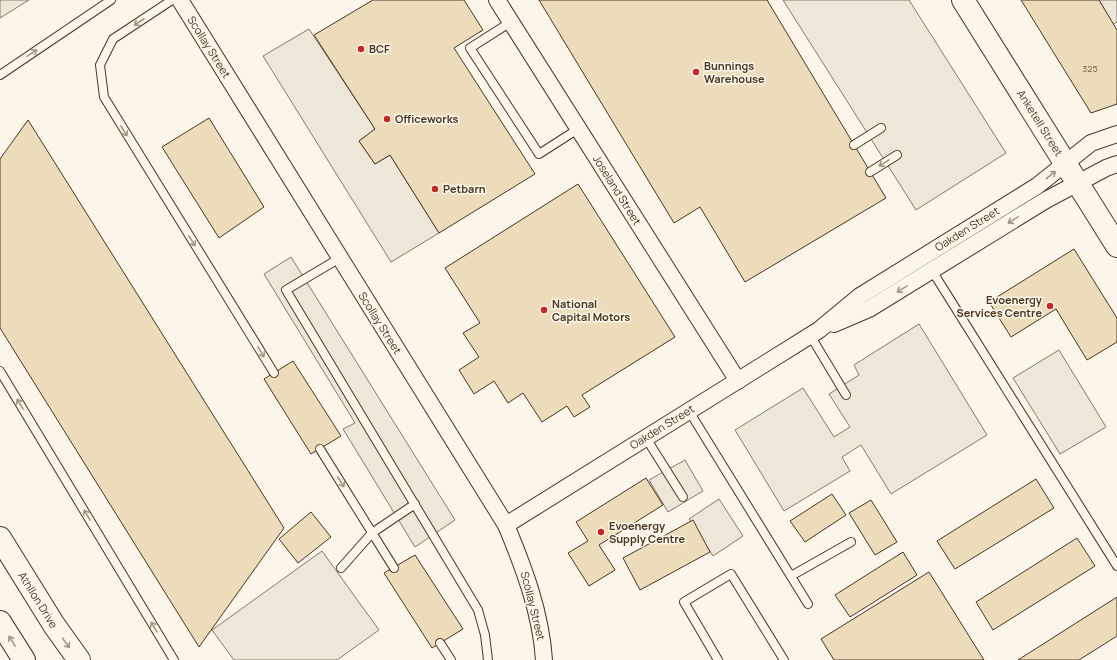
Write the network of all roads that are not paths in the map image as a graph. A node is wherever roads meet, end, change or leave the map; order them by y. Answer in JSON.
{"nodes":[{"id":1,"x":111,"y":0,"type":"edge"},
{"id":2,"x":172,"y":0,"type":"edge"},
{"id":3,"x":180,"y":0,"type":"edge"},
{"id":4,"x":497,"y":0,"type":"edge"},
{"id":5,"x":963,"y":0,"type":"edge"},
{"id":6,"x":511,"y":22,"type":"junction"},
{"id":7,"x":0,"y":75,"type":"edge"},
{"id":8,"x":881,"y":128,"type":"dead end"},
{"id":9,"x":578,"y":129,"type":"junction"},
{"id":10,"x":1117,"y":134,"type":"edge"},
{"id":11,"x":854,"y":144,"type":"dead end"},
{"id":12,"x":897,"y":155,"type":"dead end"},
{"id":13,"x":1065,"y":163,"type":"junction"},
{"id":14,"x":1117,"y":164,"type":"edge"},
{"id":15,"x":870,"y":172,"type":"dead end"},
{"id":16,"x":1077,"y":183,"type":"junction"},
{"id":17,"x":1117,"y":246,"type":"edge"},
{"id":18,"x":923,"y":257,"type":"junction"},
{"id":19,"x":340,"y":258,"type":"junction"},
{"id":20,"x":932,"y":271,"type":"junction"},
{"id":21,"x":815,"y":332,"type":"junction"},
{"id":22,"x":0,"y":371,"type":"edge"},
{"id":23,"x":274,"y":373,"type":"dead end"},
{"id":24,"x":738,"y":381,"type":"junction"},
{"id":25,"x":846,"y":395,"type":"dead end"},
{"id":26,"x":689,"y":411,"type":"junction"},
{"id":27,"x":646,"y":438,"type":"junction"},
{"id":28,"x":320,"y":449,"type":"dead end"},
{"id":29,"x":683,"y":497,"type":"dead end"},
{"id":30,"x":415,"y":504,"type":"junction"},
{"id":31,"x":506,"y":525,"type":"junction"},
{"id":32,"x":372,"y":533,"type":"junction"},
{"id":33,"x":0,"y":538,"type":"edge"},
{"id":34,"x":851,"y":542,"type":"dead end"},
{"id":35,"x":1117,"y":566,"type":"edge"},
{"id":36,"x":341,"y":568,"type":"dead end"},
{"id":37,"x":394,"y":568,"type":"dead end"},
{"id":38,"x":791,"y":576,"type":"junction"},
{"id":39,"x":808,"y":604,"type":"dead end"},
{"id":40,"x":0,"y":622,"type":"edge"},
{"id":41,"x":440,"y":643,"type":"dead end"},
{"id":42,"x":24,"y":660,"type":"edge"},
{"id":43,"x":79,"y":660,"type":"edge"},
{"id":44,"x":174,"y":660,"type":"edge"},
{"id":45,"x":451,"y":660,"type":"edge"},
{"id":46,"x":488,"y":660,"type":"edge"},
{"id":47,"x":544,"y":660,"type":"edge"},
{"id":48,"x":718,"y":660,"type":"edge"},
{"id":49,"x":784,"y":660,"type":"edge"}],
"edges":[{"from":7,"to":1,"type":"lane","one_way":true},
{"from":2,"to":23,"type":"lane","one_way":true},
{"from":3,"to":19,"type":"street","name":"Scollay Street"},
{"from":4,"to":6,"type":"street","name":"Joseland Street"},
{"from":5,"to":13,"type":"street","name":"Anketell Street"},
{"from":6,"to":9,"type":"street","name":"Joseland Street"},
{"from":6,"to":9,"type":"lane"},
{"from":8,"to":11,"type":"lane"},
{"from":9,"to":24,"type":"street","name":"Joseland Street"},
{"from":10,"to":13,"type":"street","name":"Oakden Street"},
{"from":12,"to":15,"type":"lane","one_way":true},
{"from":13,"to":16,"type":"street","name":"Anketell Street"},
{"from":18,"to":13,"type":"street","name":"Oakden Street","one_way":true},
{"from":14,"to":16,"type":"street","name":"Oakden Street"},
{"from":16,"to":17,"type":"street","name":"Anketell Street"},
{"from":16,"to":20,"type":"street","name":"Oakden Street","one_way":true},
{"from":18,"to":20,"type":"lane"},
{"from":18,"to":21,"type":"street","name":"Oakden Street"},
{"from":19,"to":30,"type":"lane"},
{"from":19,"to":31,"type":"street","name":"Scollay Street"},
{"from":20,"to":21,"type":"street","name":"Oakden Street","one_way":true},
{"from":20,"to":35,"type":"lane"},
{"from":21,"to":24,"type":"street","name":"Oakden Street"},
{"from":21,"to":25,"type":"lane"},
{"from":44,"to":22,"type":"lane","one_way":true},
{"from":24,"to":26,"type":"street","name":"Oakden Street"},
{"from":26,"to":27,"type":"street","name":"Oakden Street"},
{"from":26,"to":38,"type":"lane"},
{"from":27,"to":29,"type":"lane"},
{"from":27,"to":31,"type":"street","name":"Oakden Street"},
{"from":28,"to":32,"type":"lane","one_way":true},
{"from":30,"to":32,"type":"lane"},
{"from":30,"to":46,"type":"lane"},
{"from":31,"to":47,"type":"street","name":"Scollay Street"},
{"from":32,"to":36,"type":"lane"},
{"from":32,"to":37,"type":"lane"},
{"from":33,"to":43,"type":"street","name":"Athllon Drive","one_way":true},
{"from":34,"to":38,"type":"lane"},
{"from":38,"to":39,"type":"lane"},
{"from":42,"to":40,"type":"street","one_way":true},
{"from":41,"to":45,"type":"lane"},
{"from":48,"to":49,"type":"lane"}]}
